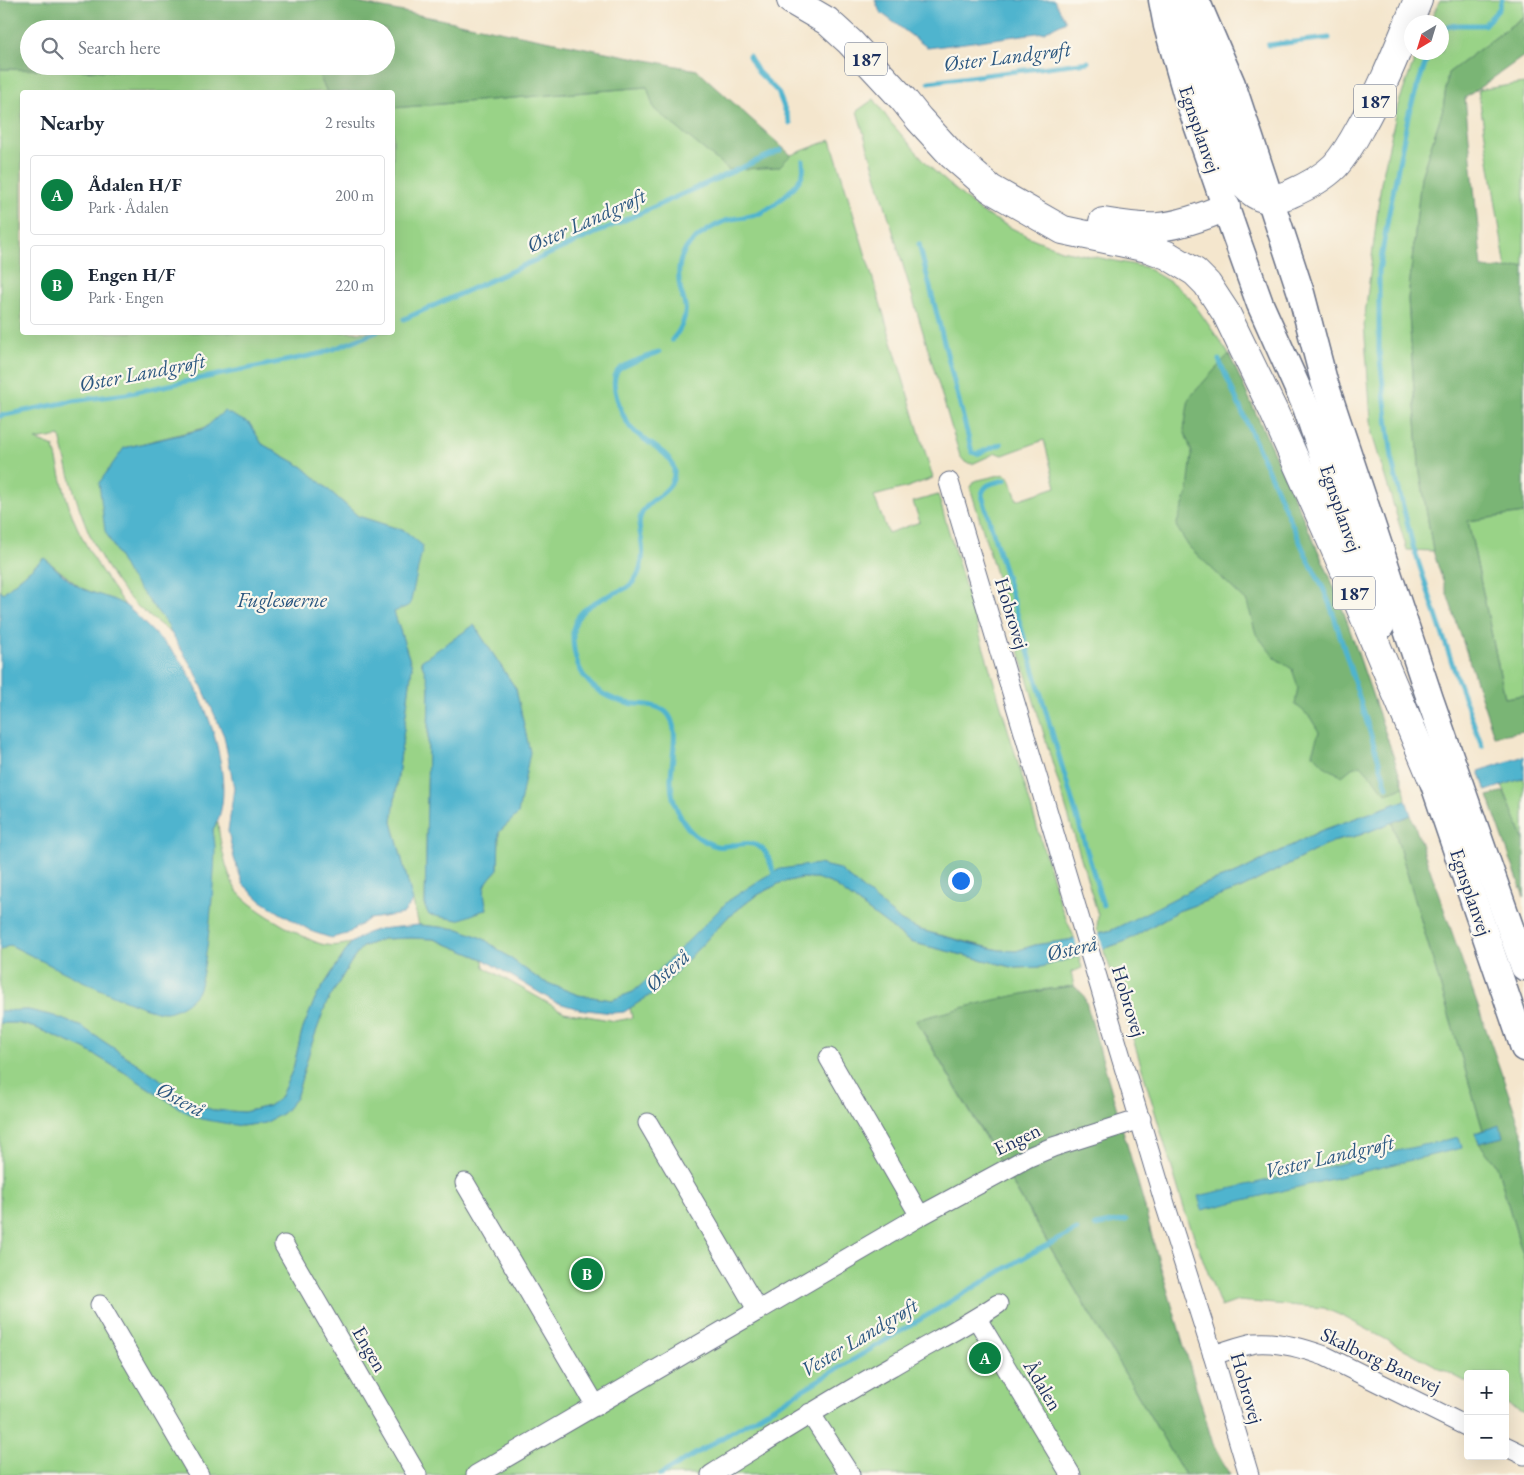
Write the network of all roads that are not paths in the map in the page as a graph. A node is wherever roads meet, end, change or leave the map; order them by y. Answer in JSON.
{"nodes":[{"id":1,"x":791,"y":0,"type":"edge"},
{"id":2,"x":1162,"y":0,"type":"edge"},
{"id":3,"x":1175,"y":0,"type":"edge"},
{"id":4,"x":1196,"y":0,"type":"edge"},
{"id":5,"x":1418,"y":0,"type":"edge"},
{"id":6,"x":1261,"y":196,"type":"junction"},
{"id":7,"x":1018,"y":206,"type":"junction"},
{"id":8,"x":1226,"y":207,"type":"junction"},
{"id":9,"x":949,"y":482,"type":"dead end"},
{"id":10,"x":1432,"y":778,"type":"junction"},
{"id":11,"x":1524,"y":967,"type":"edge"},
{"id":12,"x":1524,"y":1048,"type":"edge"},
{"id":13,"x":829,"y":1058,"type":"dead end"},
{"id":14,"x":1141,"y":1119,"type":"junction"},
{"id":15,"x":648,"y":1123,"type":"dead end"},
{"id":16,"x":465,"y":1183,"type":"dead end"},
{"id":17,"x":920,"y":1216,"type":"junction"},
{"id":18,"x":284,"y":1245,"type":"dead end"},
{"id":19,"x":998,"y":1304,"type":"dead end"},
{"id":20,"x":100,"y":1305,"type":"dead end"},
{"id":21,"x":758,"y":1311,"type":"junction"},
{"id":22,"x":976,"y":1319,"type":"junction"},
{"id":23,"x":1213,"y":1354,"type":"junction"},
{"id":24,"x":596,"y":1406,"type":"junction"},
{"id":25,"x":810,"y":1413,"type":"junction"},
{"id":26,"x":1464,"y":1425,"type":"edge"},
{"id":27,"x":1509,"y":1448,"type":"edge"},
{"id":28,"x":1524,"y":1455,"type":"edge"},
{"id":29,"x":199,"y":1475,"type":"edge"},
{"id":30,"x":417,"y":1475,"type":"edge"},
{"id":31,"x":476,"y":1475,"type":"edge"},
{"id":32,"x":711,"y":1475,"type":"edge"},
{"id":33,"x":850,"y":1475,"type":"edge"},
{"id":34,"x":1071,"y":1475,"type":"edge"},
{"id":35,"x":1248,"y":1475,"type":"edge"}],
"edges":[{"from":1,"to":7,"type":"highway","number":"187"},
{"from":2,"to":8,"type":"main road","name":"Egnsplanvej"},
{"from":3,"to":6,"type":"highway"},
{"from":4,"to":6,"type":"main road"},
{"from":5,"to":6,"type":"highway","number":"187"},
{"from":6,"to":8,"type":"main road"},
{"from":6,"to":11,"type":"main road","name":"Egnsplanvej"},
{"from":7,"to":8,"type":"highway"},
{"from":7,"to":10,"type":"highway","number":"187"},
{"from":8,"to":10,"type":"main road","name":"Egnsplanvej"},
{"from":9,"to":14,"type":"street","name":"Hobrovej"},
{"from":10,"to":12,"type":"main road","name":"Egnsplanvej"},
{"from":13,"to":17,"type":"street"},
{"from":14,"to":17,"type":"street","name":"Engen"},
{"from":14,"to":23,"type":"street","name":"Hobrovej"},
{"from":15,"to":21,"type":"street"},
{"from":16,"to":24,"type":"street"},
{"from":17,"to":21,"type":"street","name":"Engen"},
{"from":18,"to":30,"type":"street","name":"Engen"},
{"from":19,"to":22,"type":"street"},
{"from":20,"to":29,"type":"street"},
{"from":21,"to":24,"type":"street","name":"Engen"},
{"from":22,"to":25,"type":"street"},
{"from":22,"to":34,"type":"street","name":"Ådalen"},
{"from":23,"to":26,"type":"street","name":"Skalborg Banevej"},
{"from":23,"to":35,"type":"street","name":"Hobrovej"},
{"from":24,"to":31,"type":"street","name":"Engen"},
{"from":25,"to":32,"type":"street"},
{"from":25,"to":33,"type":"street"},
{"from":27,"to":28,"type":"street"}]}
